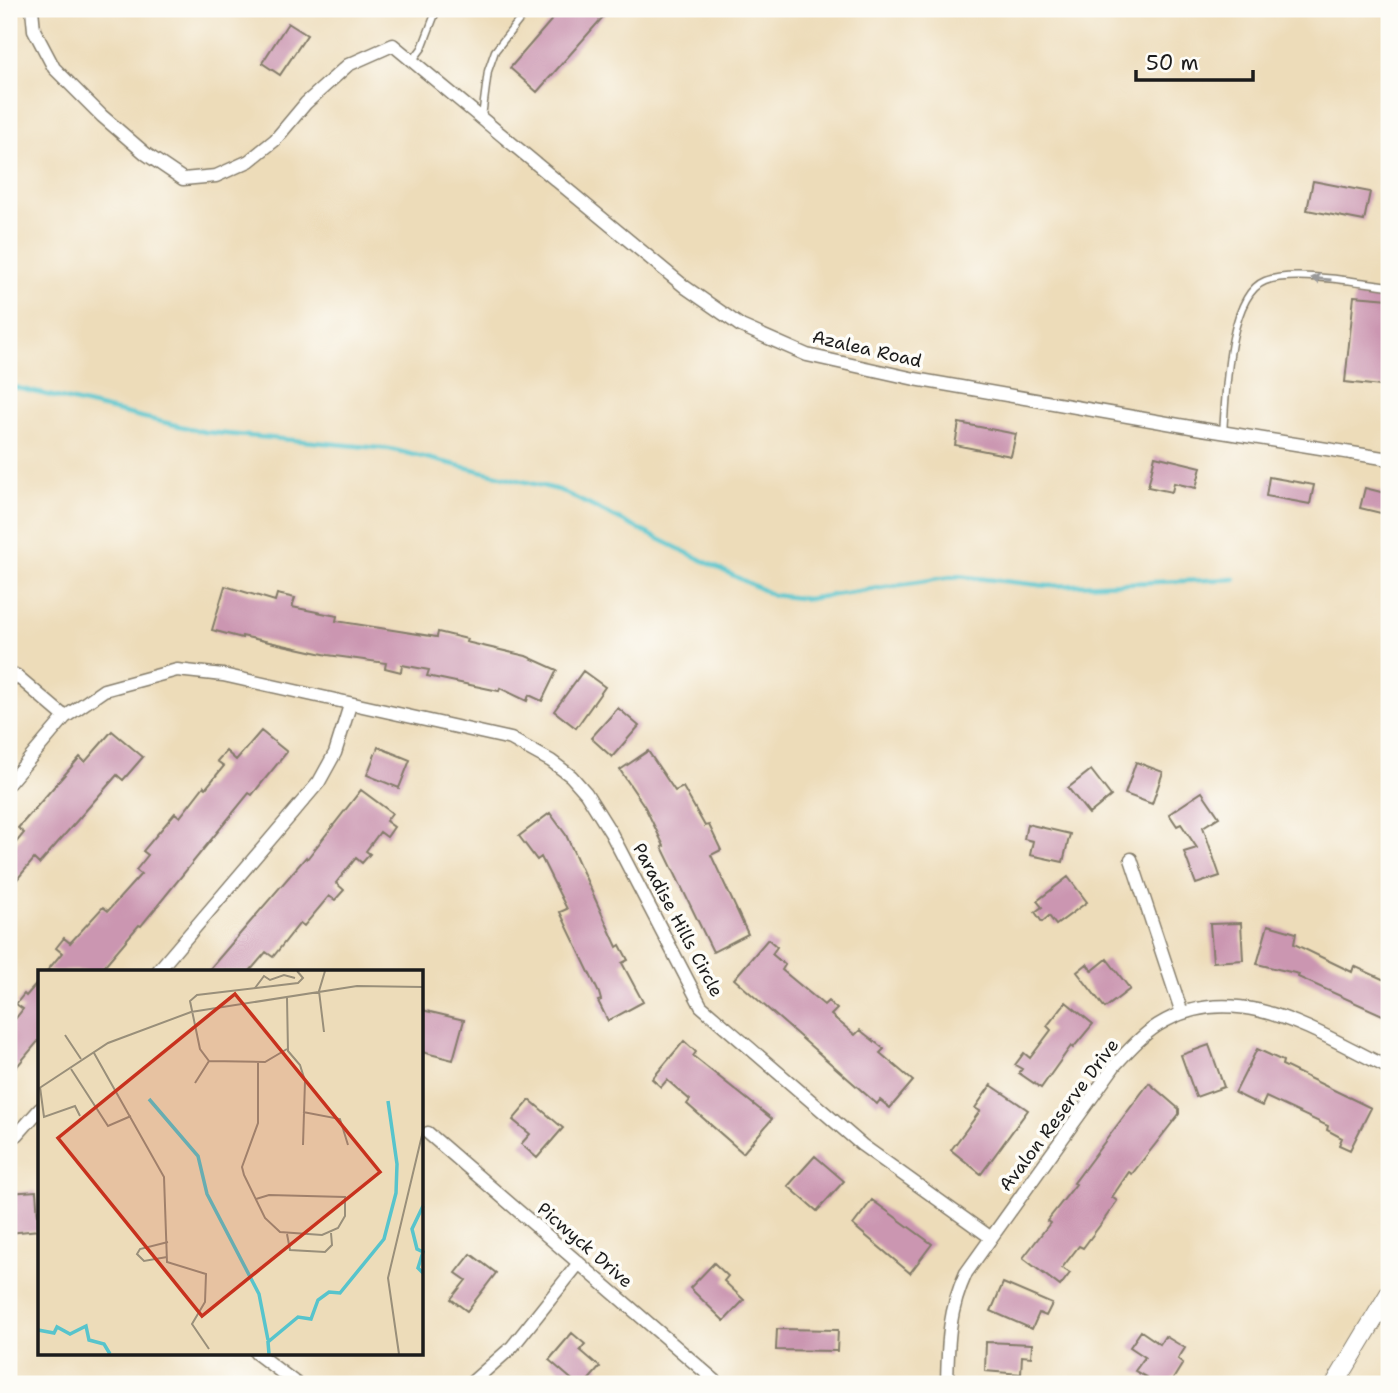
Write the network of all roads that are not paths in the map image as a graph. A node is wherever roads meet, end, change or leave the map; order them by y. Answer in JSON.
{"nodes":[{"id":1,"x":32,"y":9,"type":"edge"},
{"id":2,"x":437,"y":9,"type":"edge"},
{"id":3,"x":528,"y":9,"type":"edge"},
{"id":4,"x":412,"y":61,"type":"junction"},
{"id":5,"x":482,"y":119,"type":"junction"},
{"id":6,"x":1389,"y":286,"type":"edge"},
{"id":7,"x":1223,"y":433,"type":"junction"},
{"id":8,"x":1389,"y":459,"type":"edge"},
{"id":9,"x":9,"y":672,"type":"edge"},
{"id":10,"x":350,"y":705,"type":"junction"},
{"id":11,"x":65,"y":717,"type":"junction"},
{"id":12,"x":9,"y":783,"type":"edge"},
{"id":13,"x":1132,"y":859,"type":"dead end"},
{"id":14,"x":159,"y":970,"type":"edge"},
{"id":15,"x":1182,"y":1013,"type":"junction"},
{"id":16,"x":1389,"y":1068,"type":"edge"},
{"id":17,"x":38,"y":1111,"type":"edge"},
{"id":18,"x":9,"y":1128,"type":"edge"},
{"id":19,"x":428,"y":1133,"type":"dead end"},
{"id":20,"x":990,"y":1237,"type":"junction"},
{"id":21,"x":579,"y":1263,"type":"junction"},
{"id":22,"x":1389,"y":1294,"type":"edge"},
{"id":23,"x":257,"y":1354,"type":"edge"},
{"id":24,"x":297,"y":1384,"type":"edge"},
{"id":25,"x":470,"y":1384,"type":"edge"},
{"id":26,"x":719,"y":1384,"type":"edge"},
{"id":27,"x":947,"y":1384,"type":"edge"},
{"id":28,"x":1335,"y":1384,"type":"edge"}],
"edges":[{"from":1,"to":4,"type":"street","name":"Azalea Road"},
{"from":2,"to":4,"type":"lane"},
{"from":3,"to":5,"type":"lane"},
{"from":4,"to":5,"type":"street","name":"Azalea Road"},
{"from":5,"to":7,"type":"street","name":"Azalea Road"},
{"from":6,"to":7,"type":"lane","one_way":true},
{"from":7,"to":8,"type":"street","name":"Azalea Road"},
{"from":9,"to":11,"type":"street"},
{"from":10,"to":11,"type":"street","name":"Paradise Hills Circle"},
{"from":10,"to":14,"type":"street"},
{"from":10,"to":20,"type":"street","name":"Paradise Hills Circle"},
{"from":11,"to":12,"type":"street","name":"Paradise Hills Circle"},
{"from":13,"to":15,"type":"street"},
{"from":15,"to":16,"type":"street","name":"Avalon Reserve Drive"},
{"from":15,"to":20,"type":"street","name":"Avalon Reserve Drive"},
{"from":17,"to":18,"type":"street"},
{"from":19,"to":21,"type":"street","name":"Picwyck Drive"},
{"from":20,"to":27,"type":"street","name":"Avalon Reserve Drive"},
{"from":21,"to":25,"type":"street"},
{"from":21,"to":26,"type":"street","name":"Picwyck Drive"},
{"from":22,"to":28,"type":"main road"},
{"from":23,"to":24,"type":"street"}]}
